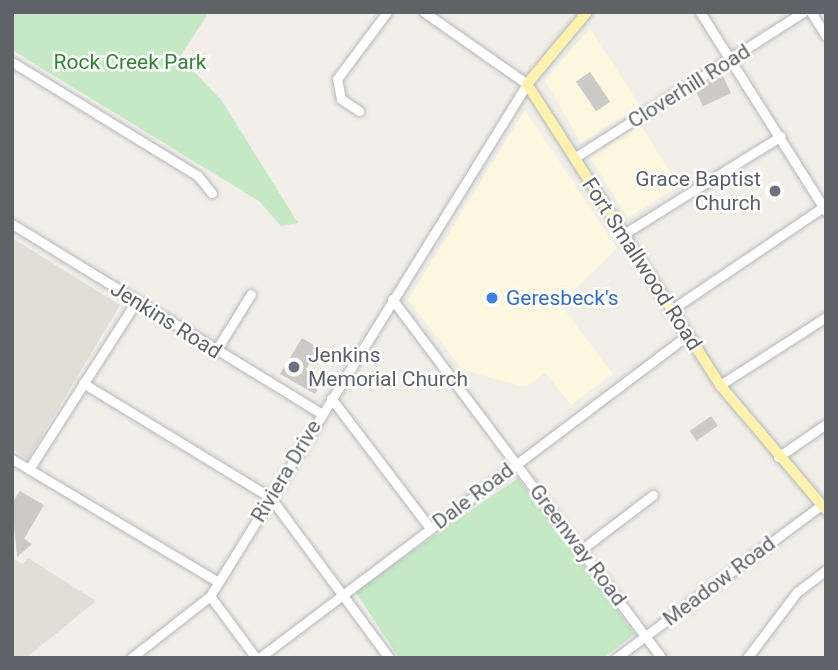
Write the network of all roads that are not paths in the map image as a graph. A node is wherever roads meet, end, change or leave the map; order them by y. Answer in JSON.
{"nodes":[{"id":1,"x":387,"y":12,"type":"edge"},
{"id":2,"x":424,"y":12,"type":"edge"},
{"id":3,"x":587,"y":12,"type":"edge"},
{"id":4,"x":700,"y":12,"type":"edge"},
{"id":5,"x":803,"y":12,"type":"edge"},
{"id":6,"x":811,"y":12,"type":"edge"},
{"id":7,"x":826,"y":36,"type":"edge"},
{"id":8,"x":733,"y":60,"type":"junction"},
{"id":9,"x":12,"y":62,"type":"edge"},
{"id":10,"x":527,"y":84,"type":"junction"},
{"id":11,"x":359,"y":111,"type":"dead end"},
{"id":12,"x":781,"y":136,"type":"junction"},
{"id":13,"x":574,"y":158,"type":"junction"},
{"id":14,"x":212,"y":193,"type":"dead end"},
{"id":15,"x":825,"y":207,"type":"edge"},
{"id":16,"x":12,"y":224,"type":"edge"},
{"id":17,"x":622,"y":235,"type":"junction"},
{"id":18,"x":251,"y":294,"type":"dead end"},
{"id":19,"x":392,"y":299,"type":"junction"},
{"id":20,"x":135,"y":303,"type":"junction"},
{"id":21,"x":671,"y":310,"type":"junction"},
{"id":22,"x":826,"y":317,"type":"edge"},
{"id":23,"x":688,"y":335,"type":"junction"},
{"id":24,"x":215,"y":352,"type":"junction"},
{"id":25,"x":83,"y":383,"type":"junction"},
{"id":26,"x":720,"y":385,"type":"junction"},
{"id":27,"x":331,"y":397,"type":"junction"},
{"id":28,"x":321,"y":413,"type":"junction"},
{"id":29,"x":826,"y":424,"type":"edge"},
{"id":30,"x":778,"y":457,"type":"junction"},
{"id":31,"x":12,"y":459,"type":"edge"},
{"id":32,"x":516,"y":463,"type":"junction"},
{"id":33,"x":30,"y":469,"type":"junction"},
{"id":34,"x":653,"y":495,"type":"dead end"},
{"id":35,"x":270,"y":497,"type":"junction"},
{"id":36,"x":823,"y":507,"type":"edge"},
{"id":37,"x":430,"y":528,"type":"junction"},
{"id":38,"x":582,"y":549,"type":"junction"},
{"id":39,"x":826,"y":570,"type":"edge"},
{"id":40,"x":218,"y":582,"type":"junction"},
{"id":41,"x":342,"y":591,"type":"junction"},
{"id":42,"x":210,"y":596,"type":"junction"},
{"id":43,"x":646,"y":635,"type":"junction"},
{"id":44,"x":131,"y":658,"type":"edge"},
{"id":45,"x":257,"y":658,"type":"edge"},
{"id":46,"x":389,"y":658,"type":"edge"},
{"id":47,"x":616,"y":658,"type":"edge"},
{"id":48,"x":662,"y":658,"type":"edge"},
{"id":49,"x":747,"y":658,"type":"edge"}],
"edges":[{"from":1,"to":11,"type":"street"},
{"from":2,"to":10,"type":"street"},
{"from":3,"to":10,"type":"main road"},
{"from":4,"to":8,"type":"street"},
{"from":5,"to":8,"type":"street","name":"Cloverhill Road"},
{"from":6,"to":7,"type":"street"},
{"from":8,"to":12,"type":"street"},
{"from":8,"to":13,"type":"street","name":"Cloverhill Road"},
{"from":9,"to":14,"type":"street"},
{"from":10,"to":13,"type":"main road","name":"Fort Smallwood Road"},
{"from":10,"to":19,"type":"street","name":"Riviera Drive"},
{"from":12,"to":15,"type":"street"},
{"from":12,"to":17,"type":"street"},
{"from":13,"to":17,"type":"main road","name":"Fort Smallwood Road"},
{"from":15,"to":21,"type":"street"},
{"from":16,"to":20,"type":"street","name":"Jenkins Road"},
{"from":17,"to":21,"type":"main road","name":"Fort Smallwood Road"},
{"from":18,"to":24,"type":"street"},
{"from":19,"to":27,"type":"street","name":"Riviera Drive"},
{"from":19,"to":32,"type":"street","name":"Greenway Road"},
{"from":20,"to":24,"type":"street","name":"Jenkins Road"},
{"from":20,"to":25,"type":"street"},
{"from":21,"to":23,"type":"main road","name":"Fort Smallwood Road"},
{"from":22,"to":26,"type":"street"},
{"from":23,"to":26,"type":"main road","name":"Fort Smallwood Road"},
{"from":23,"to":32,"type":"street","name":"Dale Road"},
{"from":24,"to":28,"type":"street","name":"Jenkins Road"},
{"from":25,"to":33,"type":"street"},
{"from":25,"to":35,"type":"street"},
{"from":26,"to":30,"type":"main road","name":"Fort Smallwood Road"},
{"from":27,"to":28,"type":"street","name":"Riviera Drive"},
{"from":27,"to":37,"type":"street"},
{"from":28,"to":35,"type":"street","name":"Riviera Drive"},
{"from":29,"to":30,"type":"street"},
{"from":30,"to":36,"type":"main road","name":"Fort Smallwood Road"},
{"from":31,"to":33,"type":"street"},
{"from":32,"to":37,"type":"street","name":"Dale Road"},
{"from":32,"to":38,"type":"street","name":"Greenway Road"},
{"from":33,"to":40,"type":"street"},
{"from":34,"to":38,"type":"street"},
{"from":35,"to":40,"type":"street","name":"Riviera Drive"},
{"from":35,"to":41,"type":"street"},
{"from":36,"to":43,"type":"street","name":"Meadow Road"},
{"from":37,"to":41,"type":"street","name":"Dale Road"},
{"from":38,"to":43,"type":"street","name":"Greenway Road"},
{"from":39,"to":49,"type":"street"},
{"from":40,"to":42,"type":"street","name":"Riviera Drive"},
{"from":41,"to":45,"type":"street","name":"Dale Road"},
{"from":41,"to":46,"type":"street"},
{"from":42,"to":44,"type":"street","name":"Riviera Drive"},
{"from":42,"to":45,"type":"street"},
{"from":43,"to":47,"type":"street","name":"Meadow Road"},
{"from":43,"to":48,"type":"street","name":"Greenway Road"}]}
